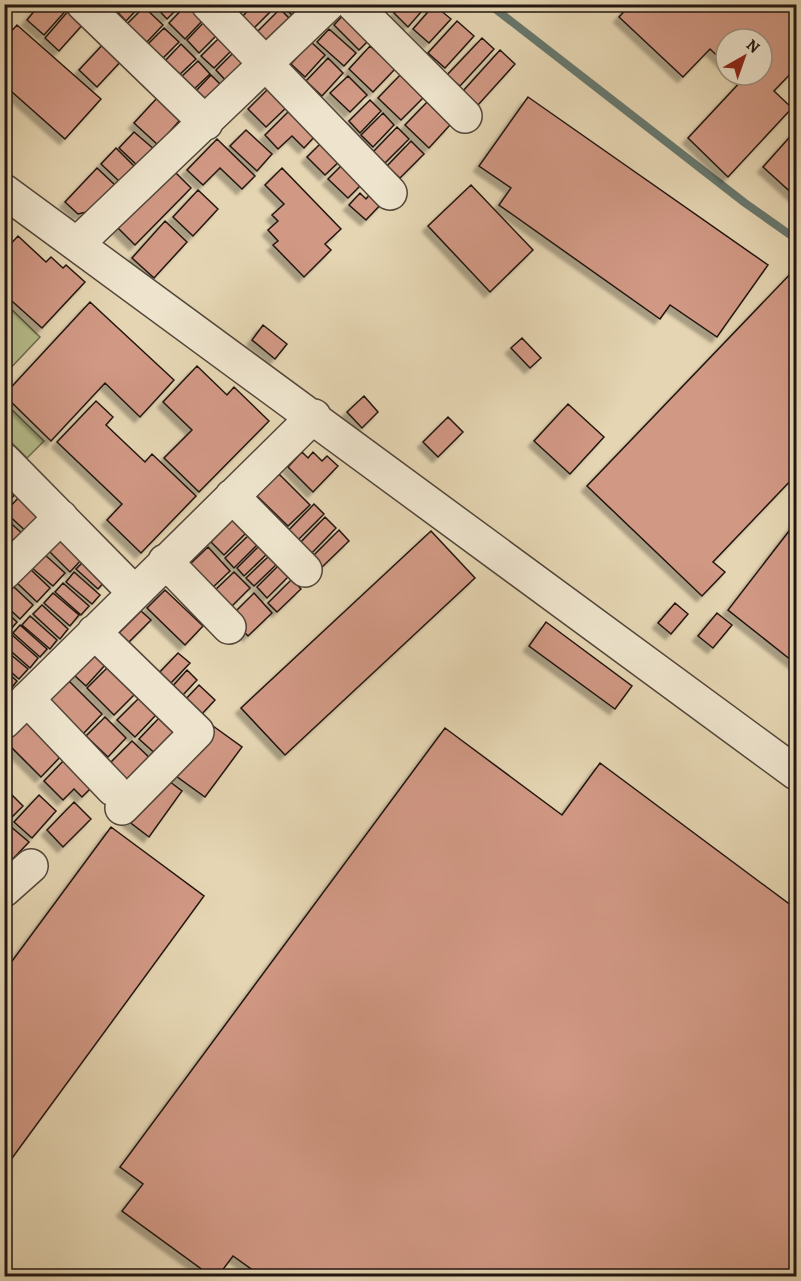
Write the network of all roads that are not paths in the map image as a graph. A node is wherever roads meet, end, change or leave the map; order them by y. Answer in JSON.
{"nodes":[{"id":1,"x":83,"y":4,"type":"edge"},
{"id":2,"x":208,"y":4,"type":"edge"},
{"id":3,"x":328,"y":4,"type":"edge"},
{"id":4,"x":353,"y":4,"type":"edge"},
{"id":5,"x":267,"y":66,"type":"junction"},
{"id":6,"x":465,"y":116,"type":"dead end"},
{"id":7,"x":206,"y":123,"type":"junction"},
{"id":8,"x":4,"y":191,"type":"edge"},
{"id":9,"x":390,"y":193,"type":"dead end"},
{"id":10,"x":77,"y":244,"type":"junction"},
{"id":11,"x":314,"y":416,"type":"junction"},
{"id":12,"x":4,"y":460,"type":"edge"},
{"id":13,"x":232,"y":496,"type":"junction"},
{"id":14,"x":61,"y":517,"type":"junction"},
{"id":15,"x":165,"y":561,"type":"junction"},
{"id":16,"x":305,"y":570,"type":"dead end"},
{"id":17,"x":4,"y":573,"type":"edge"},
{"id":18,"x":134,"y":592,"type":"junction"},
{"id":19,"x":229,"y":627,"type":"dead end"},
{"id":20,"x":94,"y":632,"type":"junction"},
{"id":21,"x":27,"y":699,"type":"junction"},
{"id":22,"x":4,"y":722,"type":"edge"},
{"id":23,"x":796,"y":773,"type":"edge"},
{"id":24,"x":31,"y":866,"type":"dead end"},
{"id":25,"x":4,"y":890,"type":"edge"}],
"edges":[{"from":1,"to":7,"type":"street"},
{"from":2,"to":5,"type":"street"},
{"from":3,"to":5,"type":"street"},
{"from":4,"to":6,"type":"street"},
{"from":5,"to":7,"type":"street"},
{"from":5,"to":9,"type":"street"},
{"from":7,"to":10,"type":"street"},
{"from":8,"to":10,"type":"street"},
{"from":10,"to":11,"type":"street"},
{"from":11,"to":13,"type":"street"},
{"from":11,"to":23,"type":"street"},
{"from":12,"to":14,"type":"street"},
{"from":13,"to":15,"type":"street"},
{"from":13,"to":16,"type":"street"},
{"from":14,"to":17,"type":"street"},
{"from":14,"to":18,"type":"street"},
{"from":15,"to":18,"type":"street"},
{"from":15,"to":19,"type":"street"},
{"from":18,"to":20,"type":"street"},
{"from":20,"to":21,"type":"street"},
{"from":20,"to":21,"type":"street"},
{"from":21,"to":22,"type":"street"},
{"from":24,"to":25,"type":"street"}]}
